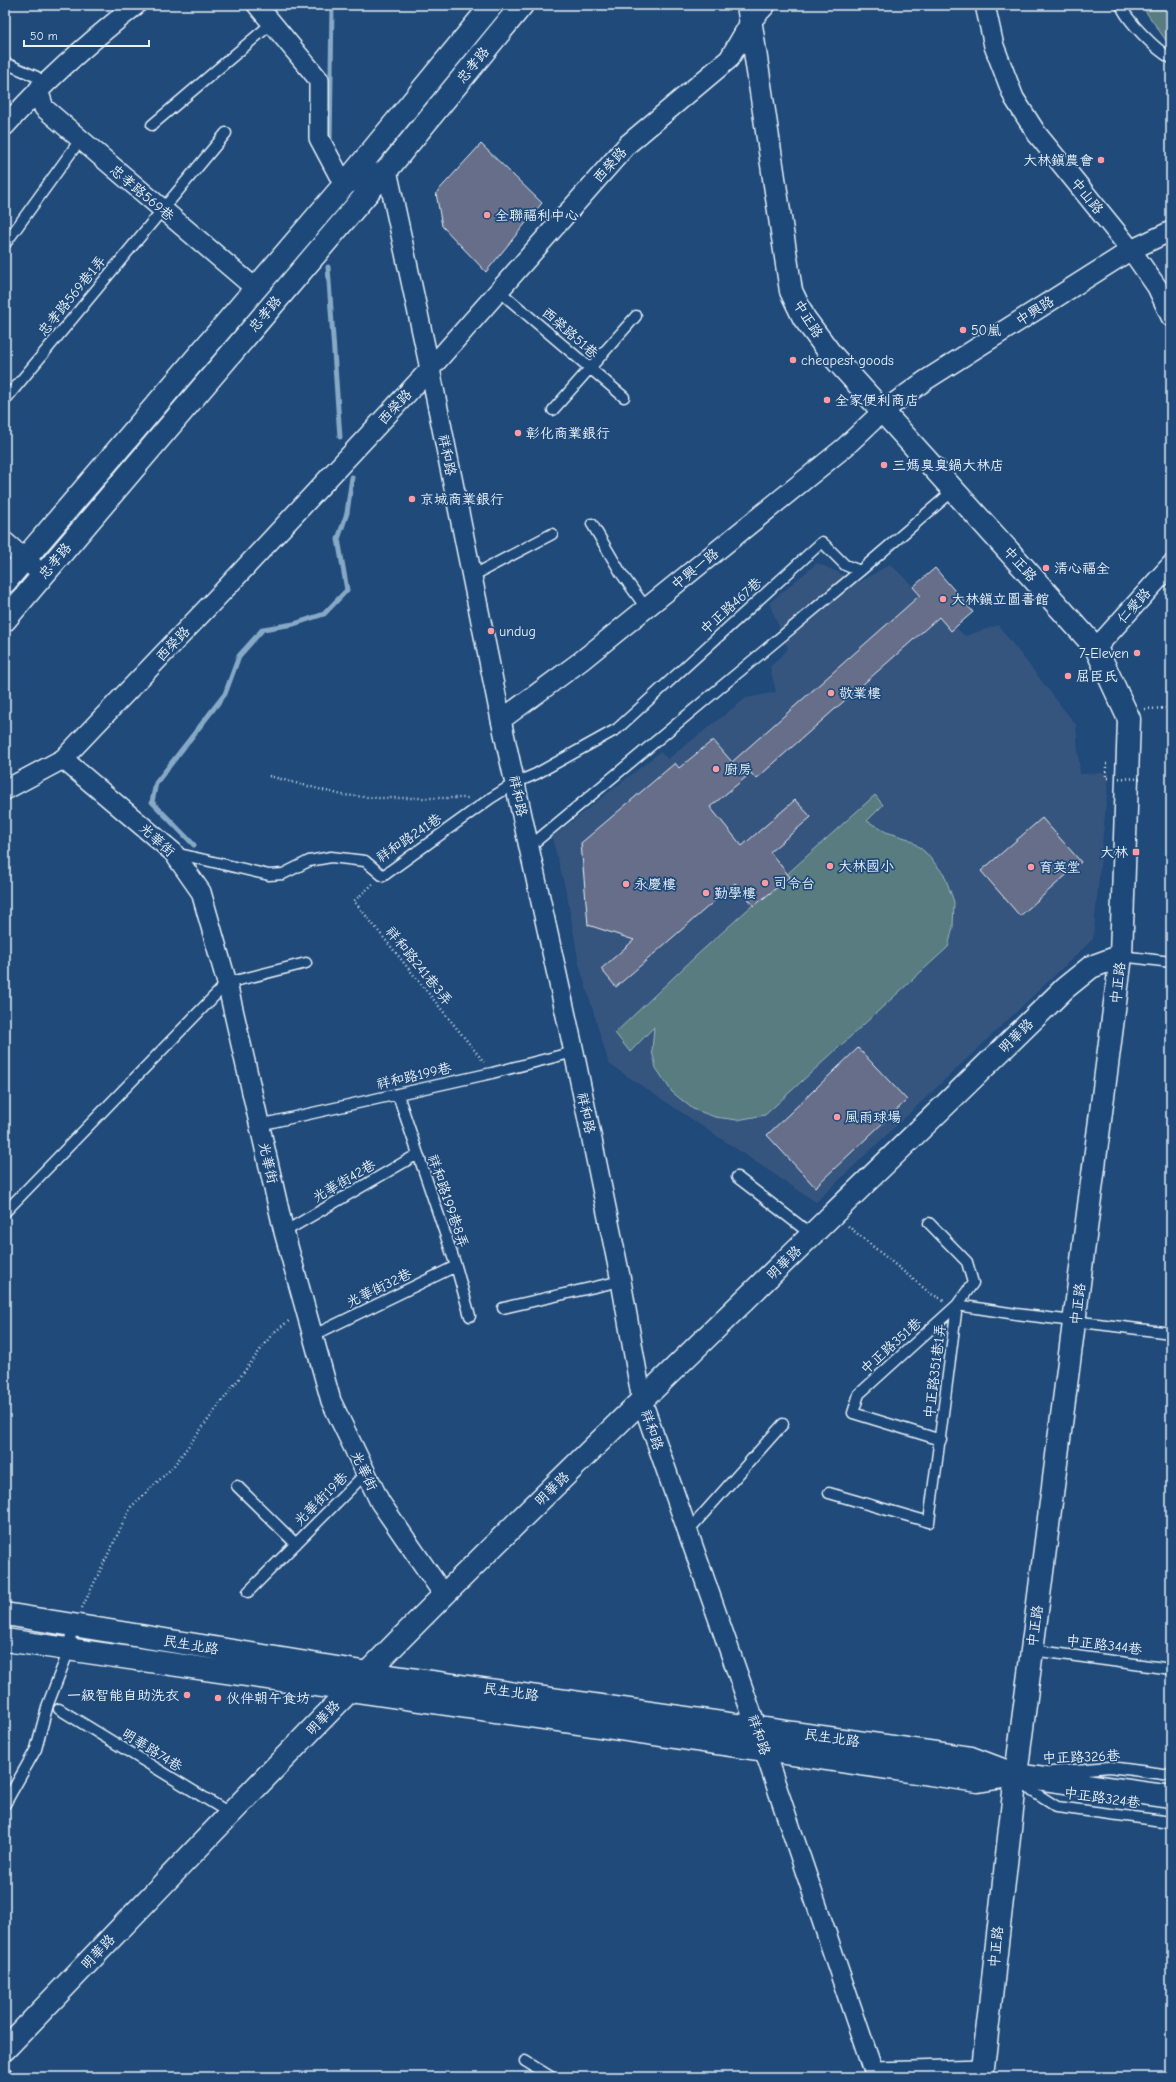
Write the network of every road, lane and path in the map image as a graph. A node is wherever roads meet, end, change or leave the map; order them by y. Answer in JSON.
{"nodes":[{"id":1,"x":136,"y":5,"type":"edge"},
{"id":2,"x":257,"y":5,"type":"edge"},
{"id":3,"x":492,"y":5,"type":"edge"},
{"id":4,"x":522,"y":5,"type":"edge"},
{"id":5,"x":766,"y":5,"type":"edge"},
{"id":6,"x":985,"y":5,"type":"edge"},
{"id":7,"x":1123,"y":6,"type":"edge"},
{"id":8,"x":750,"y":13,"type":"edge"},
{"id":9,"x":272,"y":23,"type":"junction"},
{"id":10,"x":1171,"y":58,"type":"edge"},
{"id":11,"x":5,"y":63,"type":"edge"},
{"id":12,"x":38,"y":90,"type":"junction"},
{"id":13,"x":152,"y":125,"type":"dead end"},
{"id":14,"x":5,"y":126,"type":"edge"},
{"id":15,"x":226,"y":132,"type":"dead end"},
{"id":16,"x":80,"y":140,"type":"junction"},
{"id":17,"x":387,"y":170,"type":"junction"},
{"id":18,"x":344,"y":185,"type":"junction"},
{"id":19,"x":161,"y":209,"type":"junction"},
{"id":20,"x":1171,"y":230,"type":"edge"},
{"id":21,"x":5,"y":244,"type":"edge"},
{"id":22,"x":1131,"y":250,"type":"junction"},
{"id":23,"x":256,"y":289,"type":"junction"},
{"id":24,"x":498,"y":290,"type":"junction"},
{"id":25,"x":636,"y":316,"type":"dead end"},
{"id":26,"x":1171,"y":318,"type":"edge"},
{"id":27,"x":589,"y":368,"type":"junction"},
{"id":28,"x":430,"y":369,"type":"junction"},
{"id":29,"x":624,"y":397,"type":"dead end"},
{"id":30,"x":5,"y":400,"type":"edge"},
{"id":31,"x":553,"y":410,"type":"dead end"},
{"id":32,"x":883,"y":411,"type":"junction"},
{"id":33,"x":954,"y":490,"type":"junction"},
{"id":34,"x":592,"y":524,"type":"dead end"},
{"id":35,"x":552,"y":534,"type":"dead end"},
{"id":36,"x":5,"y":542,"type":"edge"},
{"id":37,"x":25,"y":559,"type":"junction"},
{"id":38,"x":1171,"y":565,"type":"edge"},
{"id":39,"x":860,"y":571,"type":"junction"},
{"id":40,"x":43,"y":575,"type":"junction"},
{"id":41,"x":472,"y":576,"type":"junction"},
{"id":42,"x":5,"y":582,"type":"edge"},
{"id":43,"x":646,"y":608,"type":"junction"},
{"id":44,"x":5,"y":620,"type":"edge"},
{"id":45,"x":1096,"y":648,"type":"junction"},
{"id":46,"x":1171,"y":708,"type":"edge"},
{"id":47,"x":1124,"y":709,"type":"junction"},
{"id":48,"x":501,"y":720,"type":"junction"},
{"id":49,"x":63,"y":759,"type":"junction"},
{"id":50,"x":1106,"y":764,"type":"dead end"},
{"id":51,"x":269,"y":776,"type":"dead end"},
{"id":52,"x":1106,"y":778,"type":"dead end"},
{"id":53,"x":1115,"y":778,"type":"dead end"},
{"id":54,"x":1143,"y":779,"type":"dead end"},
{"id":55,"x":515,"y":783,"type":"junction"},
{"id":56,"x":5,"y":790,"type":"edge"},
{"id":57,"x":491,"y":798,"type":"junction"},
{"id":58,"x":529,"y":847,"type":"junction"},
{"id":59,"x":173,"y":852,"type":"junction"},
{"id":60,"x":383,"y":876,"type":"junction"},
{"id":61,"x":1121,"y":956,"type":"junction"},
{"id":62,"x":1171,"y":962,"type":"edge"},
{"id":63,"x":306,"y":963,"type":"dead end"},
{"id":64,"x":227,"y":983,"type":"junction"},
{"id":65,"x":574,"y":1052,"type":"junction"},
{"id":66,"x":492,"y":1073,"type":"junction"},
{"id":67,"x":398,"y":1095,"type":"junction"},
{"id":68,"x":259,"y":1125,"type":"junction"},
{"id":69,"x":418,"y":1154,"type":"junction"},
{"id":70,"x":738,"y":1177,"type":"dead end"},
{"id":71,"x":5,"y":1212,"type":"edge"},
{"id":72,"x":834,"y":1214,"type":"junction"},
{"id":73,"x":929,"y":1222,"type":"dead end"},
{"id":74,"x":284,"y":1232,"type":"junction"},
{"id":75,"x":812,"y":1236,"type":"junction"},
{"id":76,"x":456,"y":1266,"type":"junction"},
{"id":77,"x":621,"y":1281,"type":"junction"},
{"id":78,"x":957,"y":1305,"type":"junction"},
{"id":79,"x":504,"y":1308,"type":"dead end"},
{"id":80,"x":307,"y":1309,"type":"junction"},
{"id":81,"x":470,"y":1316,"type":"dead end"},
{"id":82,"x":1076,"y":1321,"type":"junction"},
{"id":83,"x":1171,"y":1332,"type":"edge"},
{"id":84,"x":314,"y":1335,"type":"junction"},
{"id":85,"x":642,"y":1401,"type":"junction"},
{"id":86,"x":853,"y":1413,"type":"joint"},
{"id":87,"x":783,"y":1424,"type":"dead end"},
{"id":88,"x":941,"y":1440,"type":"junction"},
{"id":89,"x":365,"y":1474,"type":"junction"},
{"id":90,"x":237,"y":1486,"type":"dead end"},
{"id":91,"x":829,"y":1493,"type":"dead end"},
{"id":92,"x":688,"y":1531,"type":"junction"},
{"id":93,"x":296,"y":1544,"type":"junction"},
{"id":94,"x":248,"y":1592,"type":"dead end"},
{"id":95,"x":444,"y":1595,"type":"junction"},
{"id":96,"x":5,"y":1614,"type":"edge"},
{"id":97,"x":72,"y":1626,"type":"junction"},
{"id":98,"x":5,"y":1640,"type":"edge"},
{"id":99,"x":69,"y":1650,"type":"junction"},
{"id":100,"x":1032,"y":1650,"type":"junction"},
{"id":101,"x":1171,"y":1669,"type":"edge"},
{"id":102,"x":368,"y":1673,"type":"junction"},
{"id":103,"x":350,"y":1691,"type":"junction"},
{"id":104,"x":59,"y":1709,"type":"dead end"},
{"id":105,"x":756,"y":1726,"type":"junction"},
{"id":106,"x":764,"y":1749,"type":"junction"},
{"id":107,"x":1016,"y":1775,"type":"junction"},
{"id":108,"x":1171,"y":1775,"type":"edge"},
{"id":109,"x":1164,"y":1797,"type":"edge"},
{"id":110,"x":5,"y":1804,"type":"edge"},
{"id":111,"x":231,"y":1814,"type":"junction"},
{"id":112,"x":1171,"y":1822,"type":"edge"},
{"id":113,"x":5,"y":2049,"type":"edge"},
{"id":114,"x":525,"y":2061,"type":"dead end"},
{"id":115,"x":5,"y":2072,"type":"edge"},
{"id":116,"x":982,"y":2073,"type":"edge"},
{"id":117,"x":874,"y":2074,"type":"edge"},
{"id":118,"x":9,"y":2077,"type":"edge"},
{"id":119,"x":551,"y":2077,"type":"edge"}],
"edges":[{"from":1,"to":12,"type":"street"},
{"from":2,"to":9,"type":"street"},
{"from":3,"to":18,"type":"main road","name":"忠孝路"},
{"from":4,"to":17,"type":"main road","name":"忠孝路"},
{"from":5,"to":8,"type":"street","name":"西榮路"},
{"from":6,"to":22,"type":"street","name":"中山路"},
{"from":7,"to":10,"type":"lane"},
{"from":8,"to":24,"type":"street","name":"西榮路"},
{"from":8,"to":32,"type":"main road","name":"中正路"},
{"from":9,"to":13,"type":"lane"},
{"from":9,"to":18,"type":"street"},
{"from":11,"to":12,"type":"lane"},
{"from":12,"to":14,"type":"street"},
{"from":12,"to":16,"type":"street","name":"忠孝路569巷"},
{"from":15,"to":19,"type":"lane","name":"忠孝路569巷1弄"},
{"from":16,"to":19,"type":"street","name":"忠孝路569巷"},
{"from":16,"to":21,"type":"lane"},
{"from":17,"to":18,"type":"street"},
{"from":17,"to":28,"type":"street","name":"祥和路"},
{"from":17,"to":40,"type":"main road","name":"忠孝路"},
{"from":18,"to":23,"type":"main road","name":"忠孝路"},
{"from":19,"to":23,"type":"street","name":"忠孝路569巷"},
{"from":19,"to":30,"type":"lane","name":"忠孝路569巷1弄"},
{"from":20,"to":22,"type":"street","name":"中興路"},
{"from":22,"to":26,"type":"street","name":"中山路"},
{"from":22,"to":32,"type":"street","name":"中興路"},
{"from":23,"to":37,"type":"main road","name":"忠孝路"},
{"from":24,"to":27,"type":"lane","name":"西榮路51巷"},
{"from":24,"to":28,"type":"street","name":"西榮路"},
{"from":25,"to":27,"type":"lane"},
{"from":27,"to":29,"type":"lane","name":"西榮路51巷"},
{"from":27,"to":31,"type":"lane"},
{"from":28,"to":41,"type":"street","name":"祥和路"},
{"from":28,"to":49,"type":"street","name":"西榮路"},
{"from":32,"to":33,"type":"main road","name":"中正路"},
{"from":32,"to":43,"type":"street","name":"中興一路"},
{"from":33,"to":39,"type":"lane"},
{"from":33,"to":45,"type":"main road","name":"中正路"},
{"from":34,"to":43,"type":"lane"},
{"from":35,"to":41,"type":"lane"},
{"from":36,"to":37,"type":"street"},
{"from":37,"to":40,"type":"street"},
{"from":37,"to":42,"type":"main road","name":"忠孝路"},
{"from":38,"to":45,"type":"street","name":"仁愛路"},
{"from":39,"to":55,"type":"lane","name":"中正路467巷"},
{"from":39,"to":58,"type":"lane"},
{"from":40,"to":44,"type":"main road","name":"忠孝路"},
{"from":41,"to":48,"type":"street","name":"祥和路"},
{"from":43,"to":48,"type":"street","name":"中興一路"},
{"from":45,"to":47,"type":"main road","name":"中正路"},
{"from":46,"to":47,"type":"path"},
{"from":47,"to":61,"type":"main road","name":"中正路"},
{"from":48,"to":55,"type":"street","name":"祥和路"},
{"from":49,"to":56,"type":"street","name":"西榮路"},
{"from":49,"to":59,"type":"street","name":"光華街"},
{"from":50,"to":52,"type":"path"},
{"from":51,"to":57,"type":"path"},
{"from":53,"to":54,"type":"path","bridge":true},
{"from":55,"to":57,"type":"lane","name":"祥和路241巷"},
{"from":55,"to":58,"type":"street","name":"祥和路"},
{"from":57,"to":60,"type":"lane","name":"祥和路241巷"},
{"from":58,"to":65,"type":"street","name":"祥和路"},
{"from":59,"to":60,"type":"lane","name":"祥和路241巷"},
{"from":59,"to":64,"type":"street","name":"光華街"},
{"from":60,"to":66,"type":"path","name":"祥和路241巷3弄"},
{"from":61,"to":62,"type":"lane"},
{"from":61,"to":72,"type":"main road","name":"明華路"},
{"from":61,"to":82,"type":"main road","name":"中正路"},
{"from":63,"to":64,"type":"lane"},
{"from":64,"to":68,"type":"street","name":"光華街"},
{"from":64,"to":71,"type":"lane"},
{"from":65,"to":66,"type":"lane","name":"祥和路199巷"},
{"from":65,"to":77,"type":"street","name":"祥和路"},
{"from":66,"to":67,"type":"lane","name":"祥和路199巷"},
{"from":67,"to":68,"type":"lane","name":"祥和路199巷"},
{"from":67,"to":69,"type":"lane","name":"祥和路199巷8弄"},
{"from":68,"to":74,"type":"street","name":"光華街"},
{"from":69,"to":74,"type":"lane","name":"光華街42巷"},
{"from":69,"to":76,"type":"lane","name":"祥和路199巷8弄"},
{"from":70,"to":75,"type":"lane"},
{"from":72,"to":75,"type":"main road","name":"明華路"},
{"from":72,"to":78,"type":"path"},
{"from":73,"to":78,"type":"lane","name":"中正路351巷"},
{"from":74,"to":80,"type":"street","name":"光華街"},
{"from":75,"to":85,"type":"main road","name":"明華路"},
{"from":76,"to":81,"type":"lane","name":"祥和路199巷8弄"},
{"from":76,"to":84,"type":"lane","name":"光華街32巷"},
{"from":77,"to":79,"type":"lane"},
{"from":77,"to":85,"type":"street","name":"祥和路"},
{"from":78,"to":82,"type":"lane"},
{"from":78,"to":86,"type":"lane","name":"中正路351巷"},
{"from":78,"to":88,"type":"lane","name":"中正路351巷1弄"},
{"from":80,"to":84,"type":"street","name":"光華街"},
{"from":80,"to":97,"type":"path"},
{"from":82,"to":83,"type":"lane"},
{"from":82,"to":100,"type":"main road","name":"中正路"},
{"from":84,"to":89,"type":"street","name":"光華街"},
{"from":85,"to":92,"type":"street","name":"祥和路"},
{"from":85,"to":95,"type":"main road","name":"明華路"},
{"from":86,"to":88,"type":"lane","name":"中正路351巷1弄"},
{"from":87,"to":92,"type":"lane"},
{"from":88,"to":91,"type":"lane","name":"中正路351巷1弄"},
{"from":89,"to":93,"type":"lane","name":"光華街19巷"},
{"from":89,"to":95,"type":"street","name":"光華街"},
{"from":90,"to":93,"type":"lane","name":"光華街19巷"},
{"from":92,"to":105,"type":"street","name":"祥和路"},
{"from":93,"to":94,"type":"lane","name":"光華街19巷"},
{"from":95,"to":102,"type":"main road","name":"明華路"},
{"from":96,"to":97,"type":"main road","name":"民生北路"},
{"from":97,"to":99,"type":"lane"},
{"from":97,"to":102,"type":"main road","name":"民生北路"},
{"from":98,"to":99,"type":"main road","name":"民生北路"},
{"from":99,"to":103,"type":"main road","name":"民生北路"},
{"from":99,"to":110,"type":"lane"},
{"from":100,"to":101,"type":"lane","name":"中正路344巷"},
{"from":100,"to":107,"type":"main road","name":"中正路"},
{"from":102,"to":103,"type":"main road","name":"明華路"},
{"from":102,"to":105,"type":"main road","name":"民生北路"},
{"from":103,"to":106,"type":"main road","name":"民生北路"},
{"from":103,"to":111,"type":"main road","name":"明華路"},
{"from":104,"to":111,"type":"lane","name":"明華路74巷"},
{"from":105,"to":106,"type":"street","name":"祥和路"},
{"from":105,"to":107,"type":"main road","name":"民生北路"},
{"from":106,"to":107,"type":"main road","name":"民生北路"},
{"from":106,"to":117,"type":"street","name":"祥和路"},
{"from":107,"to":108,"type":"lane","name":"中正路326巷"},
{"from":107,"to":109,"type":"main road","name":"民生北路"},
{"from":107,"to":112,"type":"lane","name":"中正路324巷"},
{"from":107,"to":116,"type":"main road","name":"中正路"},
{"from":111,"to":113,"type":"main road","name":"明華路"},
{"from":114,"to":119,"type":"lane"},
{"from":115,"to":118,"type":"lane"},
{"from":116,"to":117,"type":"street"}]}
